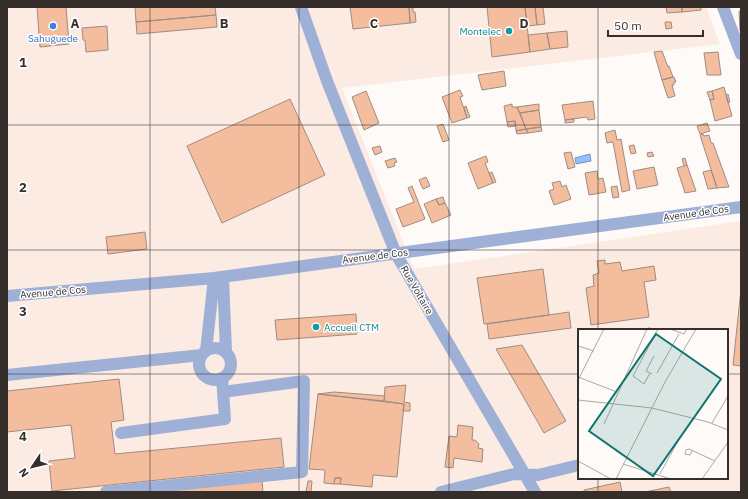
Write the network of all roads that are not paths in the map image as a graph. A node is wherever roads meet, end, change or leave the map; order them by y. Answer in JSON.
{"nodes":[{"id":1,"x":300,"y":7,"type":"edge"},
{"id":2,"x":723,"y":7,"type":"edge"},
{"id":3,"x":741,"y":54,"type":"edge"},
{"id":4,"x":741,"y":207,"type":"edge"},
{"id":5,"x":396,"y":254,"type":"junction"},
{"id":6,"x":218,"y":277,"type":"junction"},
{"id":7,"x":7,"y":296,"type":"edge"},
{"id":8,"x":226,"y":352,"type":"junction"},
{"id":9,"x":204,"y":353,"type":"junction"},
{"id":10,"x":7,"y":375,"type":"edge"},
{"id":11,"x":222,"y":378,"type":"junction"},
{"id":12,"x":223,"y":392,"type":"junction"},
{"id":13,"x":121,"y":433,"type":"dead end"},
{"id":14,"x":578,"y":465,"type":"edge"},
{"id":15,"x":524,"y":474,"type":"junction"},
{"id":16,"x":106,"y":492,"type":"edge"},
{"id":17,"x":442,"y":492,"type":"edge"},
{"id":18,"x":535,"y":492,"type":"edge"}],
"edges":[{"from":1,"to":5,"type":"street","name":"Rue Voltaire"},
{"from":2,"to":3,"type":"street"},
{"from":4,"to":5,"type":"street","name":"Avenue de Cos"},
{"from":5,"to":6,"type":"street","name":"Avenue de Cos"},
{"from":5,"to":15,"type":"street","name":"Rue Voltaire"},
{"from":6,"to":7,"type":"street","name":"Avenue de Cos"},
{"from":6,"to":8,"type":"street"},
{"from":6,"to":9,"type":"street"},
{"from":8,"to":9,"type":"street"},
{"from":8,"to":11,"type":"street"},
{"from":9,"to":10,"type":"street"},
{"from":9,"to":11,"type":"street"},
{"from":11,"to":12,"type":"street"},
{"from":12,"to":13,"type":"street"},
{"from":12,"to":16,"type":"street"},
{"from":14,"to":15,"type":"street"},
{"from":15,"to":17,"type":"street"},
{"from":15,"to":18,"type":"street","name":"Rue Voltaire"}]}
